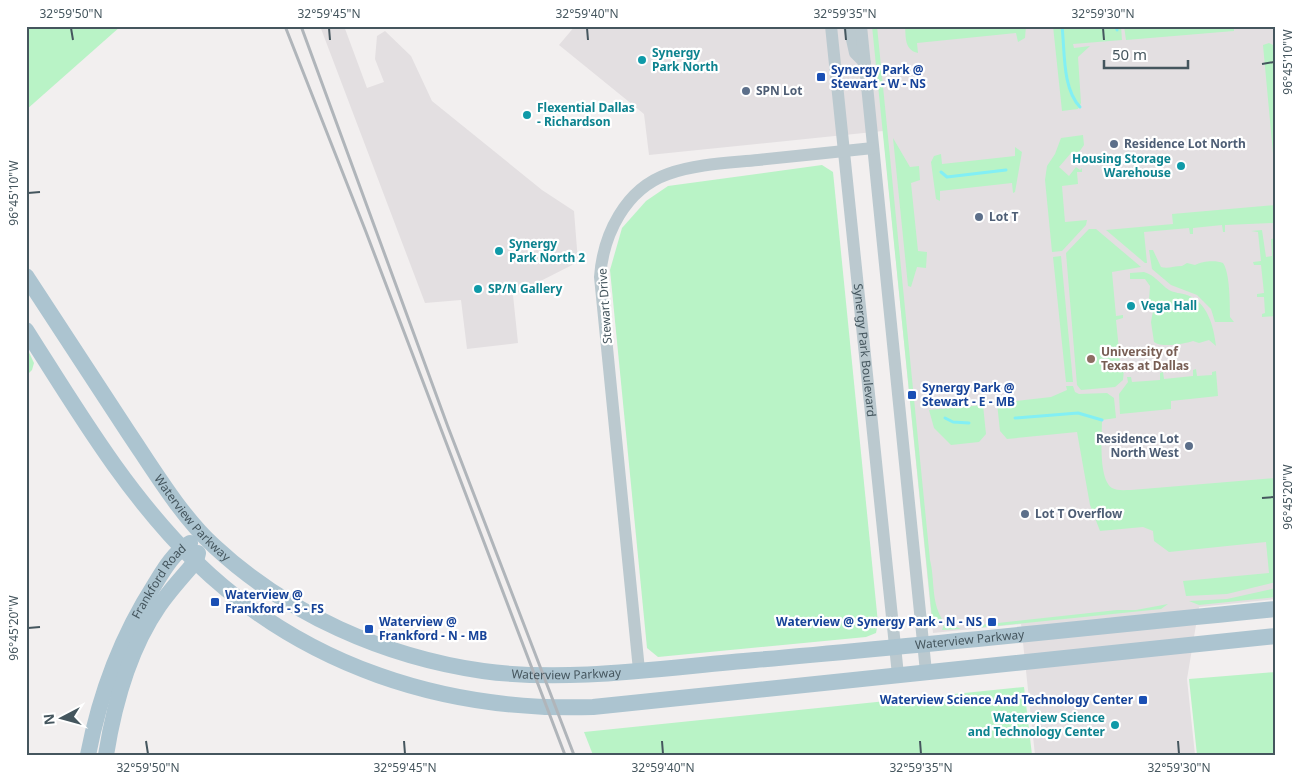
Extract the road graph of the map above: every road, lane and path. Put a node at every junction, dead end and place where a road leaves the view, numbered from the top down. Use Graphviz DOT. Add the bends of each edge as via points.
graph roads {
  1 [pos="831,26"];
  2 [pos="848,26"];
  3 [pos="861,26"];
  4 [pos="865,64"];
  5 [pos="873,148"];
  6 [pos="843,151"];
  7 [pos="26,276"];
  8 [pos="26,330"];
  9 [pos="203,536"];
  10 [pos="182,547"];
  11 [pos="196,561"];
  12 [pos="1276,609"];
  13 [pos="1030,634"];
  14 [pos="1276,636"];
  15 [pos="364,639"];
  16 [pos="923,645"];
  17 [pos="895,648"];
  18 [pos="1033,661"];
  19 [pos="354,665"];
  20 [pos="640,670"];
  21 [pos="926,672"];
  22 [pos="898,675"];
  23 [pos="88,755"];
  24 [pos="106,755"];
  1 -- 6 [label="street, Synergy Park Boulevard"];
  2 -- 4 [label="street" via="855,53"];
  3 -- 4 [label="street"];
  4 -- 5 [label="street"];
  5 -- 6 [label="street, Stewart Drive"];
  5 -- 16 [label="street"];
  6 -- 17 [label="street, Synergy Park Boulevard"];
  6 -- 20 [label="street, Stewart Drive" via="714,165 666,174 643,188 615,220 609,235 600,277"];
  7 -- 9 [label="main road, Waterview Parkway" via="140,451"];
  8 -- 10 [label="main road, Waterview Parkway" via="114,463"];
  9 -- 10 [label="main road, Frankford Road"];
  9 -- 11 [label="main road, Frankford Road"];
  9 -- 15 [label="main road, Waterview Parkway" via="256,581"];
  10 -- 11 [label="main road, Waterview Parkway"];
  10 -- 23 [label="main road, Frankford Road" via="145,600 118,650"];
  11 -- 19 [label="main road, Waterview Parkway" via="284,631 316,650"];
  11 -- 24 [label="main road, Frankford Road" via="158,608 138,644 118,703"];
  12 -- 13 [label="main road, Waterview Parkway"];
  13 -- 16 [label="main road, Waterview Parkway"];
  13 -- 18 [label="main road"];
  14 -- 18 [label="main road, Waterview Parkway"];
  15 -- 19 [label="main road"];
  15 -- 20 [label="main road, Waterview Parkway" via="444,663 507,674"];
  16 -- 17 [label="main road, Waterview Parkway"];
  16 -- 21 [label="street"];
  17 -- 20 [label="main road, Waterview Parkway"];
  17 -- 22 [label="street, Synergy Park Boulevard"];
  18 -- 21 [label="main road, Waterview Parkway"];
  19 -- 22 [label="main road, Waterview Parkway" via="449,696 556,708 615,705"];
  21 -- 22 [label="main road, Waterview Parkway"];
}
